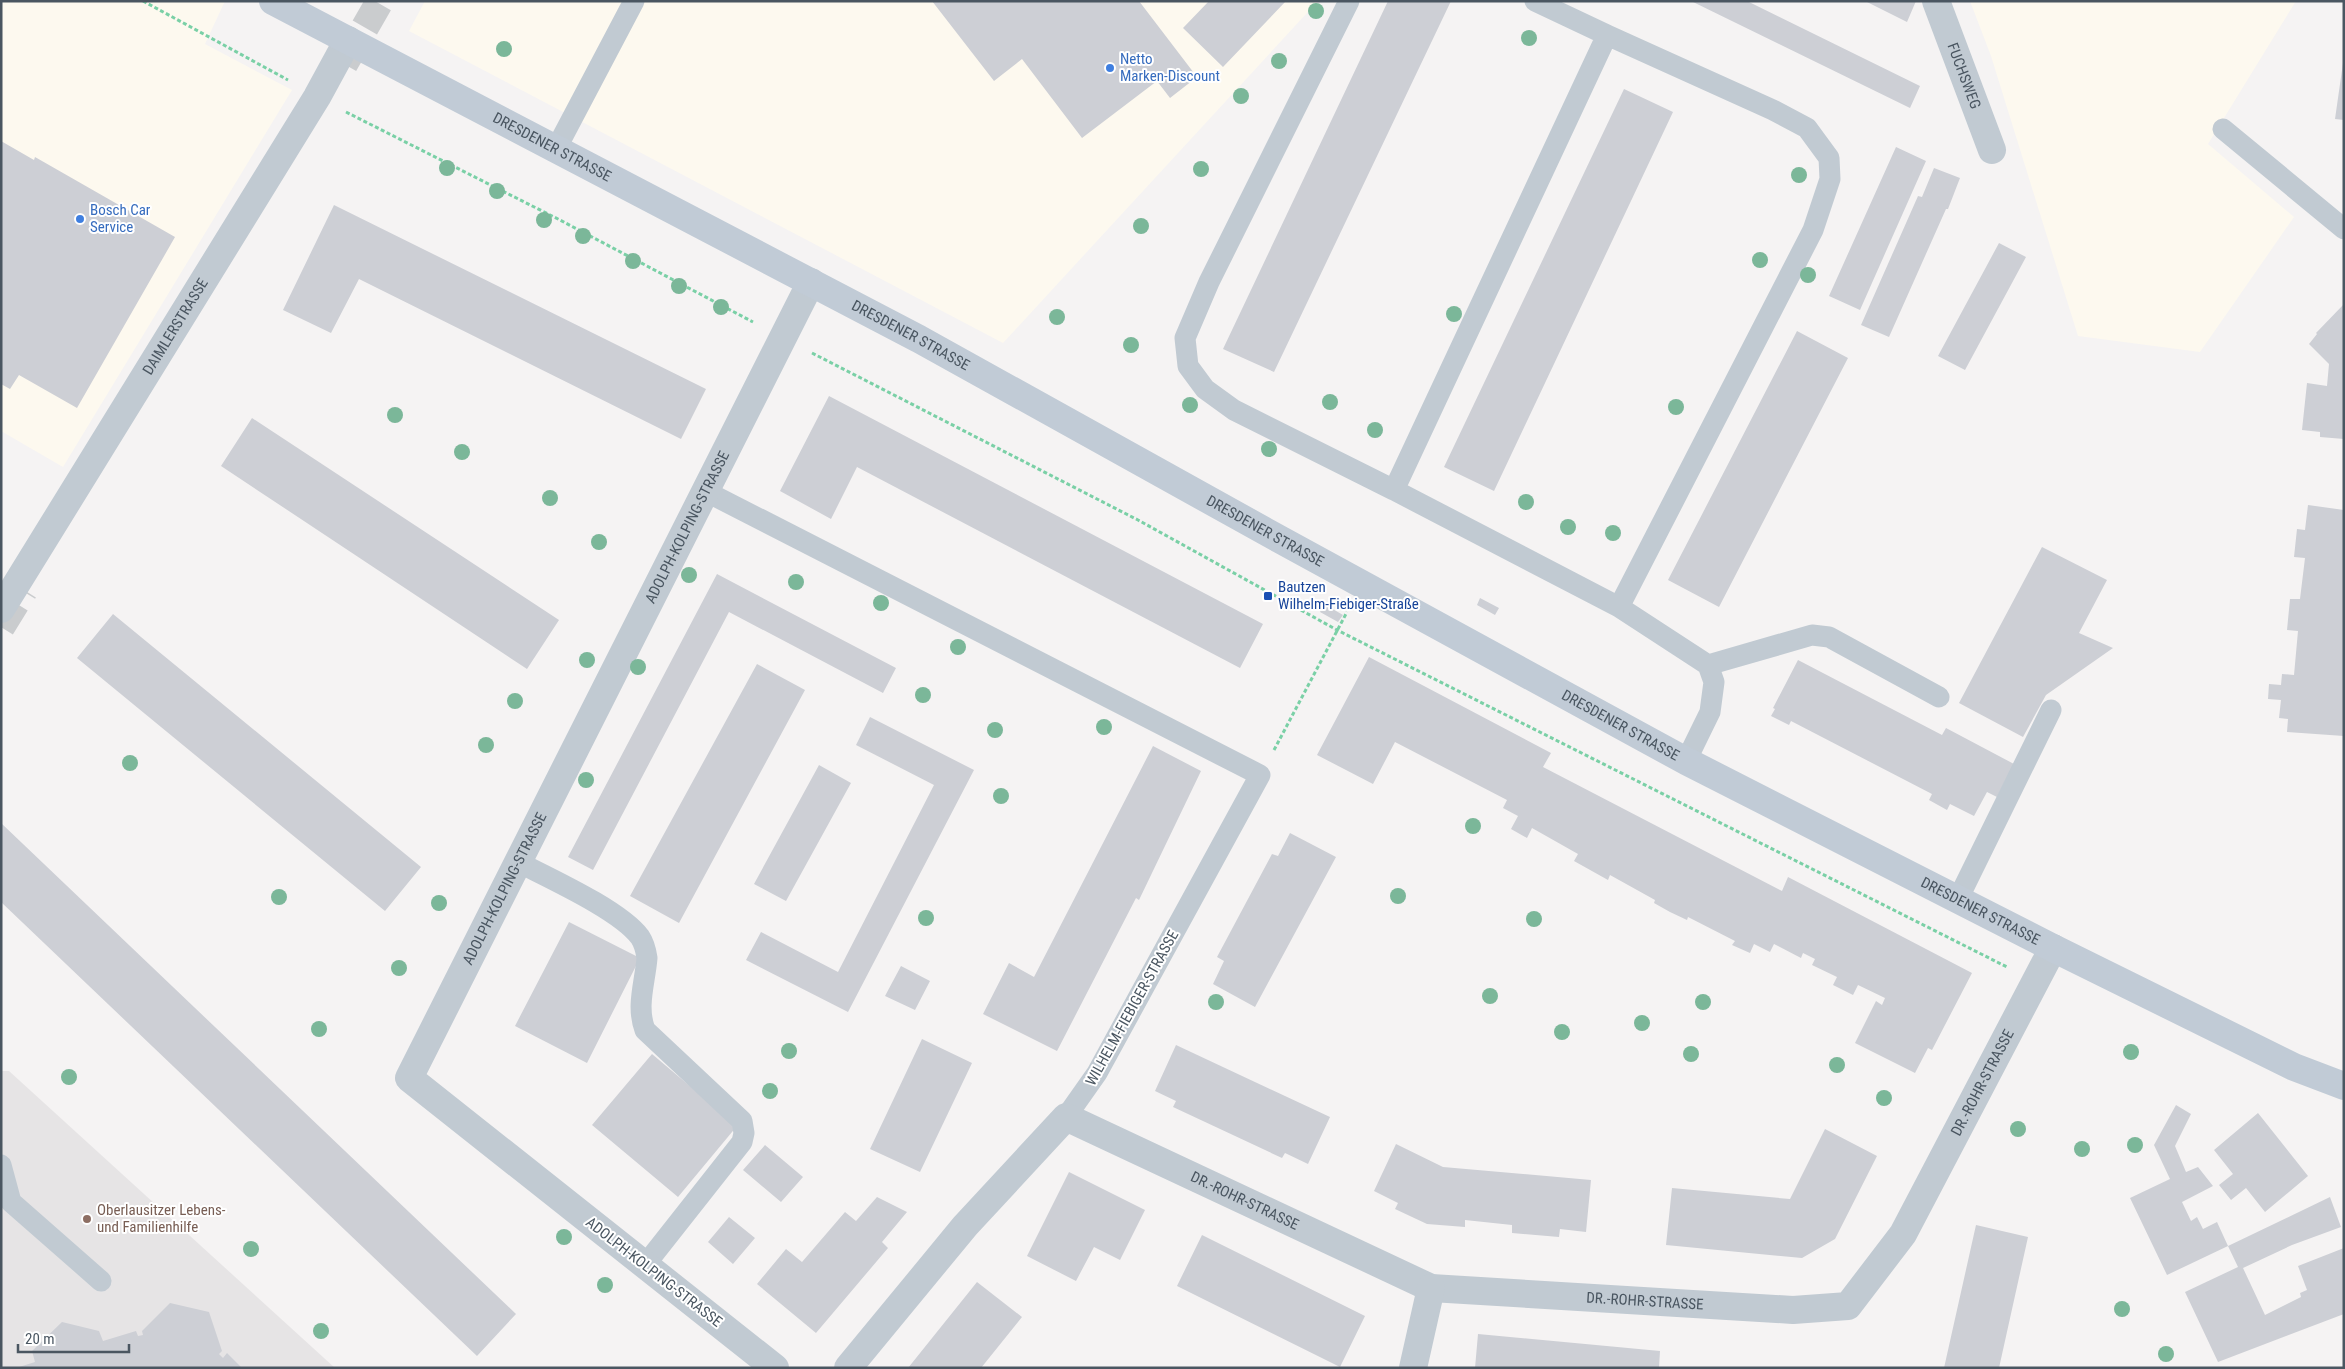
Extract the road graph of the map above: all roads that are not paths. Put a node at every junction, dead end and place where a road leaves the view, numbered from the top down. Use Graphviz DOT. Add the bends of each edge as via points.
graph roads {
  1 [pos="273,1"];
  2 [pos="634,1"];
  3 [pos="1349,1"];
  4 [pos="1534,1"];
  5 [pos="1936,1"];
  6 [pos="1607,35"];
  7 [pos="348,40"];
  8 [pos="2223,129"];
  9 [pos="556,149"];
  10 [pos="1992,150"];
  11 [pos="2344,229"];
  12 [pos="811,282"];
  13 [pos="1394,490"];
  14 [pos="705,492"];
  15 [pos="1619,607"];
  16 [pos="1,609"];
  17 [pos="1708,665"];
  18 [pos="1939,697"];
  19 [pos="2052,710"];
  20 [pos="1686,761"];
  21 [pos="518,862"];
  22 [pos="1958,899"];
  23 [pos="2053,948"];
  24 [pos="2344,1086"];
  25 [pos="1066,1117"];
  26 [pos="1,1164"];
  27 [pos="645,1265"];
  28 [pos="101,1281"];
  29 [pos="1431,1288"];
  30 [pos="775,1368"];
  31 [pos="848,1368"];
  32 [pos="1413,1368"];
  1 -- 7 [label="main road, DRESDENER STRASSE"];
  2 -- 9 [label="lane"];
  3 -- 13 [label="lane" via="1185,338 1188,366 1205,389 1234,410"];
  4 -- 6 [label="lane"];
  5 -- 10 [label="street, FUCHSWEG"];
  6 -- 13 [label="lane"];
  6 -- 15 [label="lane" via="1807,128 1830,158 1830,178 1813,230"];
  7 -- 9 [label="main road, DRESDENER STRASSE"];
  7 -- 16 [label="street, DAIMLERSTRASSE" via="317,97"];
  8 -- 11 [label="lane"];
  9 -- 12 [label="main road, DRESDENER STRASSE"];
  12 -- 14 [label="street, ADOLPH-KOLPING-STRASSE"];
  12 -- 20 [label="main road, DRESDENER STRASSE"];
  13 -- 15 [label="lane"];
  14 -- 21 [label="street, ADOLPH-KOLPING-STRASSE"];
  14 -- 25 [label="lane, WILHELM-FIEBIGER-STRASSE" via="1260,775 1098,1073"];
  15 -- 17 [label="lane"];
  17 -- 18 [label="lane" via="1812,635 1829,637"];
  17 -- 20 [label="lane" via="1714,682 1710,712"];
  19 -- 22 [label="lane"];
  20 -- 22 [label="main road, DRESDENER STRASSE"];
  21 -- 27 [label="street, ADOLPH-KOLPING-STRASSE" via="409,1078"];
  21 -- 27 [label="lane" via="608,911 639,936 647,958 640,1007 645,1030 742,1121 742,1142"];
  22 -- 23 [label="main road, DRESDENER STRASSE"];
  23 -- 24 [label="main road, DRESDENER STRASSE" via="2294,1067"];
  23 -- 29 [label="street, DR.-ROHR-STRASSE" via="1903,1234 1848,1306 1793,1310"];
  25 -- 29 [label="street, DR.-ROHR-STRASSE"];
  25 -- 31 [label="street, WILHELM-FIEBIGER-STRASSE" via="965,1226"];
  26 -- 28 [label="lane" via="11,1202"];
  27 -- 30 [label="street, ADOLPH-KOLPING-STRASSE"];
  29 -- 32 [label="street"];
}
